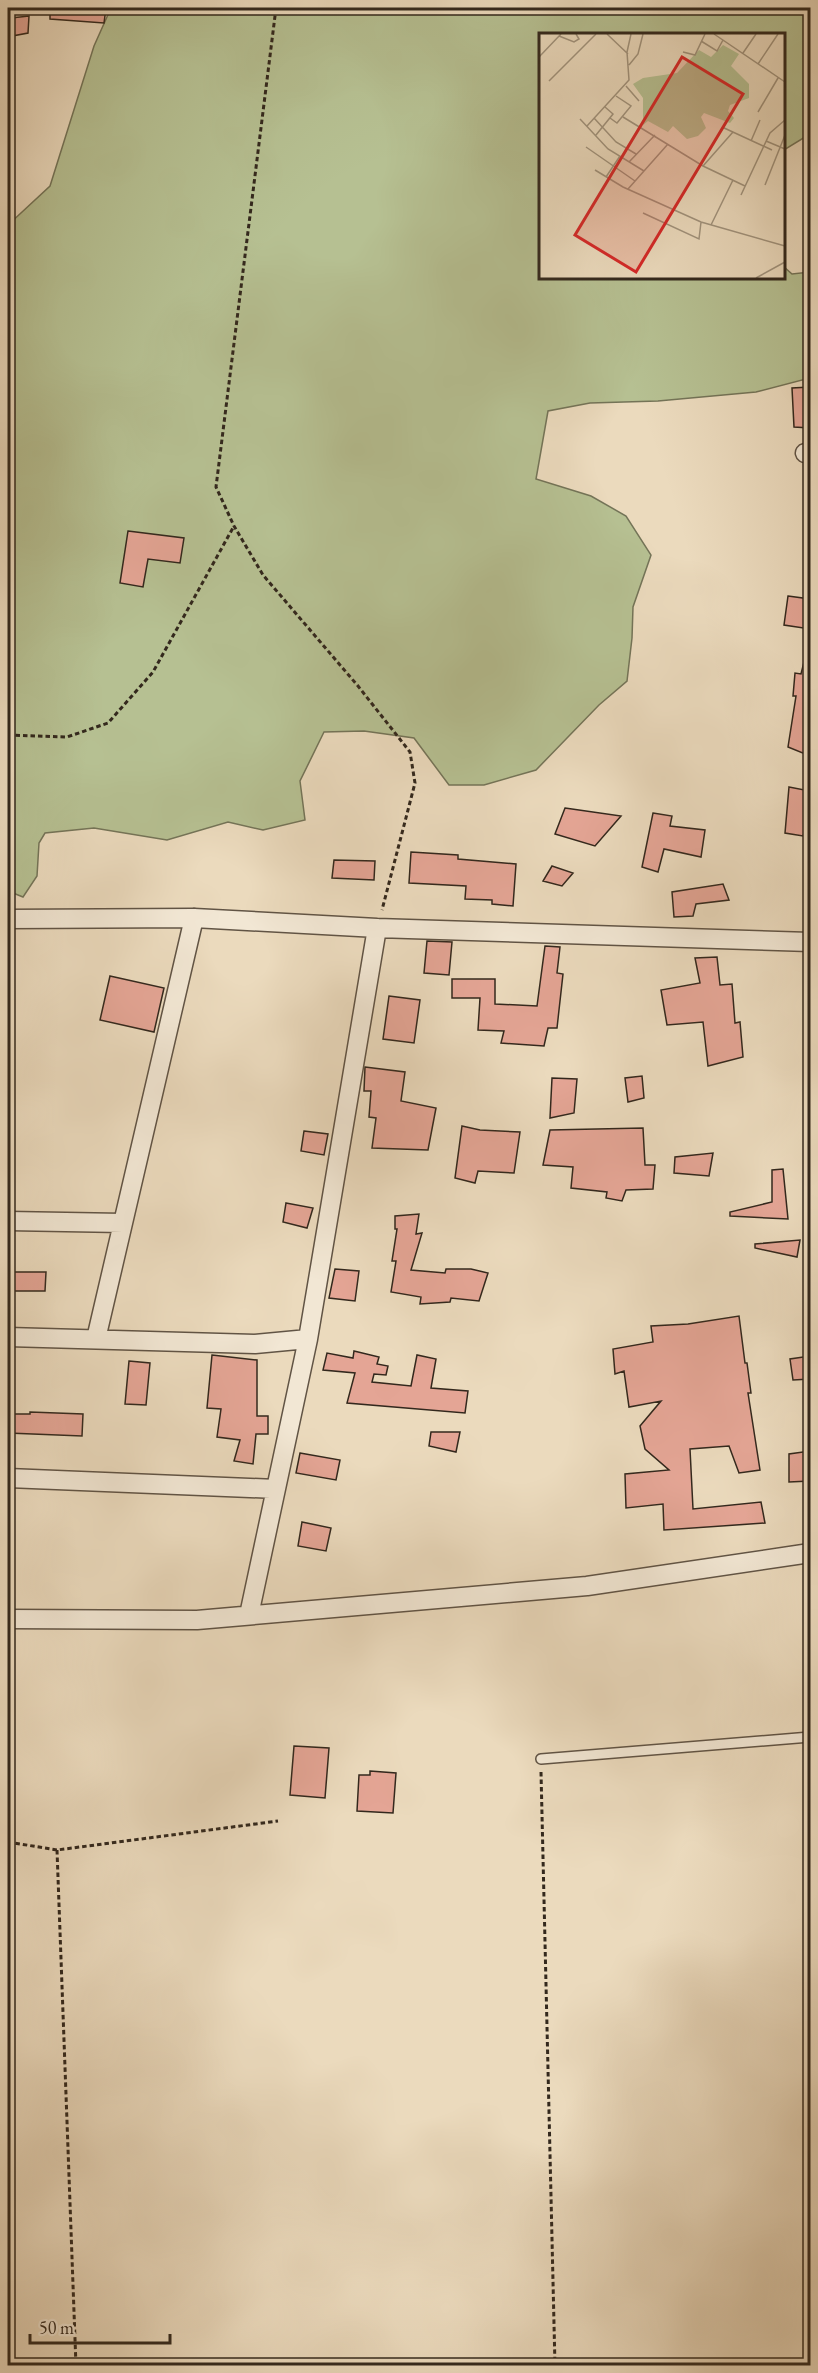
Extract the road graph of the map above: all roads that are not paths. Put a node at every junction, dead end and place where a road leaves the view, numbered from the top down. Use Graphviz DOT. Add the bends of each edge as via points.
graph roads {
  1 [pos="194,918"];
  2 [pos="8,919"];
  3 [pos="377,928"];
  4 [pos="810,942"];
  5 [pos="8,1221"];
  6 [pos="123,1223"];
  7 [pos="8,1337"];
  8 [pos="96,1339"];
  9 [pos="308,1340"];
  10 [pos="8,1478"];
  11 [pos="276,1489"];
  12 [pos="810,1553"];
  13 [pos="249,1616"];
  14 [pos="8,1619"];
  15 [pos="810,1737"];
  16 [pos="541,1759"];
  1 -- 2 [label="street"];
  1 -- 3 [label="street"];
  1 -- 6 [label="street"];
  3 -- 4 [label="street"];
  3 -- 9 [label="street"];
  5 -- 6 [label="street"];
  6 -- 8 [label="street"];
  7 -- 8 [label="street"];
  8 -- 9 [label="street" via="255,1344"];
  9 -- 11 [label="street"];
  10 -- 11 [label="street"];
  11 -- 13 [label="street"];
  12 -- 13 [label="street" via="587,1586"];
  13 -- 14 [label="street" via="197,1620"];
  15 -- 16 [label="lane"];
}
